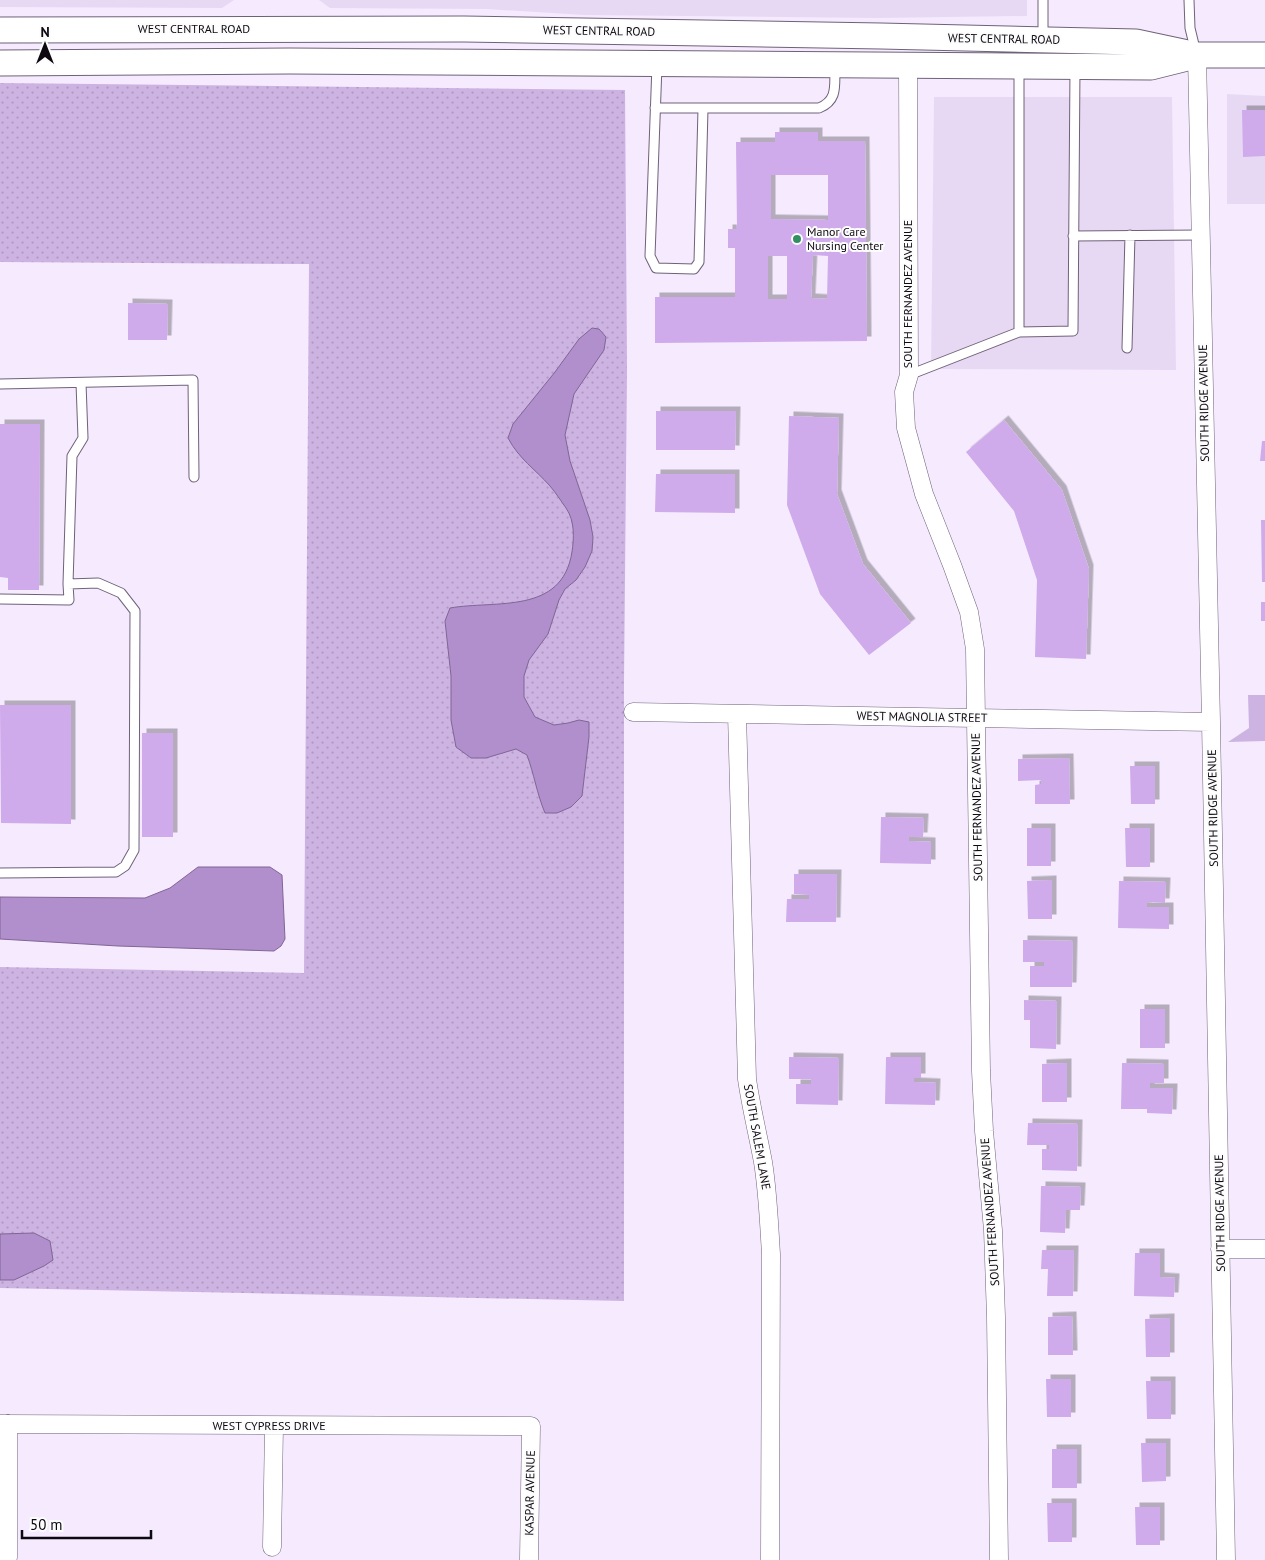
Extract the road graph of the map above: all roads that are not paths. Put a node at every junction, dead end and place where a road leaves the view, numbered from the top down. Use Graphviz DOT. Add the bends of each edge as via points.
graph roads {
  1 [pos="1043,0"];
  2 [pos="1189,0"];
  3 [pos="0,30"];
  4 [pos="1043,40"];
  5 [pos="907,51"];
  6 [pos="1197,55"];
  7 [pos="1265,55"];
  8 [pos="0,63"];
  9 [pos="657,64"];
  10 [pos="835,65"];
  11 [pos="1019,66"];
  12 [pos="1075,67"];
  13 [pos="655,108"];
  14 [pos="703,109"];
  15 [pos="1201,235"];
  16 [pos="1073,236"];
  17 [pos="1130,236"];
  18 [pos="1019,332"];
  19 [pos="1127,348"];
  20 [pos="909,375"];
  21 [pos="81,383"];
  22 [pos="0,384"];
  23 [pos="194,477"];
  24 [pos="68,584"];
  25 [pos="0,599"];
  26 [pos="633,712"];
  27 [pos="737,714"];
  28 [pos="976,718"];
  29 [pos="1211,722"];
  30 [pos="0,873"];
  31 [pos="1220,1249"];
  32 [pos="1265,1249"];
  33 [pos="4,1424"];
  34 [pos="274,1426"];
  35 [pos="531,1426"];
  36 [pos="272,1547"];
  37 [pos="8,1557"];
  38 [pos="529,1560"];
  39 [pos="770,1560"];
  40 [pos="999,1560"];
  41 [pos="1226,1560"];
  1 -- 4 [label="lane"];
  2 -- 6 [label="lane" via="1190,28"];
  3 -- 5 [label="main road, WEST CENTRAL ROAD" via="464,29"];
  4 -- 5 [label="main road, WEST CENTRAL ROAD"];
  4 -- 6 [label="main road, WEST CENTRAL ROAD" via="1136,42"];
  5 -- 10 [label="main road, WEST CENTRAL ROAD"];
  5 -- 11 [label="main road, WEST CENTRAL ROAD"];
  5 -- 20 [label="street, SOUTH FERNANDEZ AVENUE"];
  6 -- 7 [label="main road, WEST CENTRAL ROAD"];
  6 -- 12 [label="main road, WEST CENTRAL ROAD" via="1152,67"];
  6 -- 15 [label="street, SOUTH RIDGE AVENUE"];
  8 -- 9 [label="main road, WEST CENTRAL ROAD"];
  9 -- 10 [label="main road, WEST CENTRAL ROAD"];
  9 -- 13 [label="lane"];
  10 -- 14 [label="lane" via="834,96 828,105 819,108"];
  11 -- 12 [label="main road, WEST CENTRAL ROAD"];
  11 -- 18 [label="lane"];
  12 -- 16 [label="lane"];
  13 -- 14 [label="lane"];
  13 -- 14 [label="lane" via="650,256 656,268 694,269 699,262"];
  15 -- 17 [label="lane"];
  15 -- 29 [label="street, SOUTH RIDGE AVENUE"];
  16 -- 17 [label="lane"];
  16 -- 18 [label="lane" via="1073,331"];
  17 -- 19 [label="lane"];
  18 -- 20 [label="lane"];
  20 -- 28 [label="street, SOUTH FERNANDEZ AVENUE" via="904,392 906,428 924,494 969,612 975,649"];
  21 -- 22 [label="lane"];
  21 -- 23 [label="lane" via="193,380"];
  21 -- 24 [label="lane" via="83,438 72,456"];
  24 -- 25 [label="lane" via="69,600"];
  24 -- 30 [label="lane" via="98,583 122,593 135,611 134,850 125,866 116,872"];
  26 -- 27 [label="street, WEST MAGNOLIA STREET"];
  27 -- 28 [label="street, WEST MAGNOLIA STREET"];
  27 -- 39 [label="street, SOUTH SALEM LANE" via="747,1079 763,1163 771,1254"];
  28 -- 29 [label="street, WEST MAGNOLIA STREET"];
  28 -- 40 [label="street, SOUTH FERNANDEZ AVENUE" via="981,1071 993,1230"];
  29 -- 31 [label="street, SOUTH RIDGE AVENUE"];
  31 -- 32 [label="street"];
  31 -- 41 [label="street, SOUTH RIDGE AVENUE"];
  33 -- 34 [label="street, WEST CYPRESS DRIVE"];
  33 -- 37 [label="street, WEST CYPRESS DRIVE"];
  34 -- 35 [label="street, WEST CYPRESS DRIVE"];
  34 -- 36 [label="street"];
  35 -- 38 [label="street, KASPAR AVENUE"];
}
